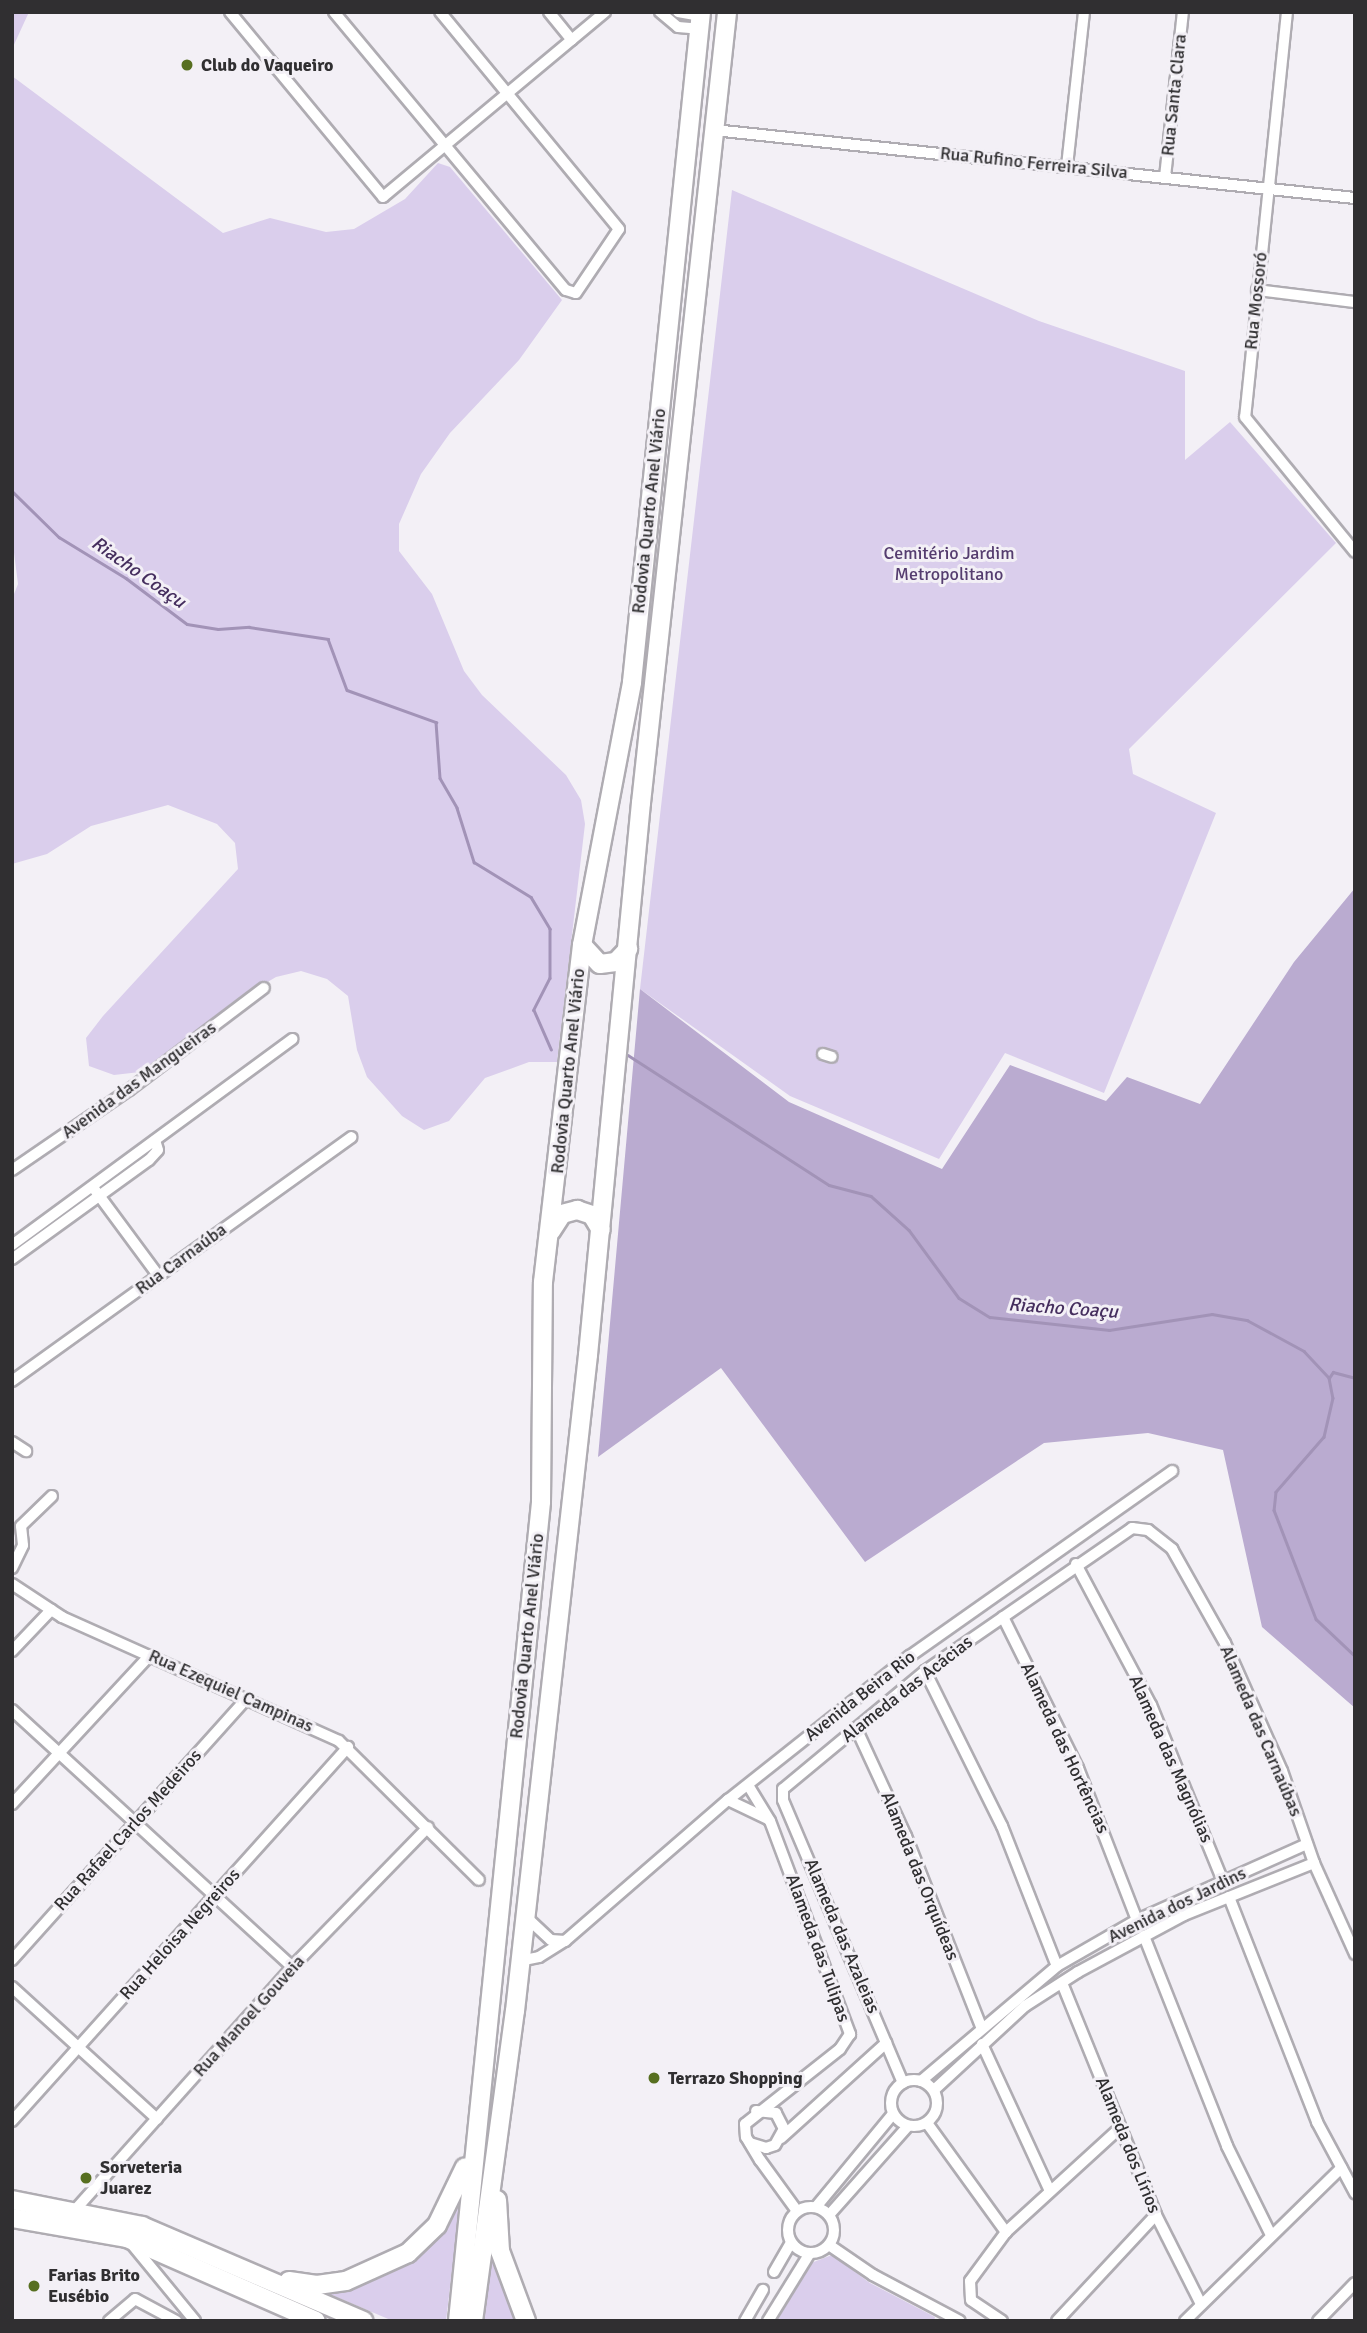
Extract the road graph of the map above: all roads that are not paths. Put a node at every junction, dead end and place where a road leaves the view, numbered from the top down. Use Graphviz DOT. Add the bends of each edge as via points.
graph roads {
  1 [pos="230,12"];
  2 [pos="334,12"];
  3 [pos="440,12"];
  4 [pos="549,12"];
  5 [pos="605,12"];
  6 [pos="660,12"];
  7 [pos="678,12"];
  8 [pos="1084,12"];
  9 [pos="1183,12"];
  10 [pos="1287,12"];
  11 [pos="726,15"];
  12 [pos="700,19"];
  13 [pos="572,40"];
  14 [pos="508,95"];
  15 [pos="714,130"];
  16 [pos="444,145"];
  17 [pos="1067,166"];
  18 [pos="1165,177"];
  19 [pos="1266,190"];
  20 [pos="1355,198"];
  21 [pos="1257,290"];
  22 [pos="1355,302"];
  23 [pos="1355,552"];
  24 [pos="582,945"];
  25 [pos="628,949"];
  26 [pos="264,989"];
  27 [pos="292,1039"];
  28 [pos="351,1137"];
  29 [pos="12,1170"];
  30 [pos="96,1190"];
  31 [pos="601,1230"];
  32 [pos="551,1231"];
  33 [pos="12,1245"];
  34 [pos="12,1259"];
  35 [pos="158,1275"];
  36 [pos="12,1381"];
  37 [pos="12,1441"];
  38 [pos="26,1451"];
  39 [pos="1172,1471"];
  40 [pos="52,1496"];
  41 [pos="1140,1528"];
  42 [pos="1076,1564"];
  43 [pos="12,1568"];
  44 [pos="12,1584"];
  45 [pos="51,1610"];
  46 [pos="1003,1617"];
  47 [pos="12,1651"];
  48 [pos="150,1655"];
  49 [pos="925,1671"];
  50 [pos="549,1692"];
  51 [pos="520,1693"];
  52 [pos="245,1700"];
  53 [pos="12,1710"];
  54 [pos="856,1728"];
  55 [pos="348,1747"];
  56 [pos="59,1753"];
  57 [pos="748,1784"];
  58 [pos="783,1789"];
  59 [pos="729,1800"];
  60 [pos="12,1804"];
  61 [pos="770,1821"];
  62 [pos="135,1822"];
  63 [pos="428,1827"];
  64 [pos="1307,1844"];
  65 [pos="1314,1863"];
  66 [pos="479,1880"];
  67 [pos="1223,1881"];
  68 [pos="214,1896"];
  69 [pos="1229,1897"];
  70 [pos="1178,1902"];
  71 [pos="523,1914"];
  72 [pos="1184,1915"];
  73 [pos="1137,1920"];
  74 [pos="1144,1936"];
  75 [pos="565,1941"];
  76 [pos="1095,1944"];
  77 [pos="1355,1954"];
  78 [pos="1103,1957"];
  79 [pos="12,1960"];
  80 [pos="519,1961"];
  81 [pos="1057,1966"];
  82 [pos="292,1967"];
  83 [pos="1062,1983"];
  84 [pos="12,1987"];
  85 [pos="1018,1996"];
  86 [pos="1026,2006"];
  87 [pos="981,2026"];
  88 [pos="886,2043"];
  89 [pos="982,2044"];
  90 [pos="77,2048"];
  91 [pos="921,2081"];
  92 [pos="903,2083"];
  93 [pos="785,2090"];
  94 [pos="934,2090"];
  95 [pos="503,2092"];
  96 [pos="756,2111"];
  97 [pos="776,2113"];
  98 [pos="893,2113"];
  99 [pos="157,2119"];
  100 [pos="12,2121"];
  101 [pos="927,2123"];
  102 [pos="908,2126"];
  103 [pos="1120,2128"];
  104 [pos="475,2134"];
  105 [pos="781,2138"];
  106 [pos="750,2143"];
  107 [pos="871,2143"];
  108 [pos="769,2147"];
  109 [pos="884,2154"];
  110 [pos="852,2165"];
  111 [pos="1341,2168"];
  112 [pos="770,2173"];
  113 [pos="865,2176"];
  114 [pos="1049,2189"];
  115 [pos="1355,2193"];
  116 [pos="12,2200"];
  117 [pos="816,2207"];
  118 [pos="75,2210"];
  119 [pos="797,2211"];
  120 [pos="1156,2215"];
  121 [pos="829,2216"];
  122 [pos="12,2218"];
  123 [pos="1006,2232"];
  124 [pos="1270,2233"];
  125 [pos="127,2238"];
  126 [pos="791,2243"];
  127 [pos="829,2245"];
  128 [pos="810,2253"];
  129 [pos="251,2271"];
  130 [pos="774,2272"];
  131 [pos="1355,2283"];
  132 [pos="243,2287"];
  133 [pos="763,2290"];
  134 [pos="1201,2304"];
  135 [pos="110,2321"];
  136 [pos="176,2321"];
  137 [pos="195,2321"];
  138 [pos="298,2321"];
  139 [pos="316,2321"];
  140 [pos="364,2321"];
  141 [pos="458,2321"];
  142 [pos="473,2321"];
  143 [pos="526,2321"];
  144 [pos="745,2321"];
  145 [pos="768,2321"];
  146 [pos="960,2321"];
  147 [pos="1002,2321"];
  148 [pos="1057,2321"];
  149 [pos="1185,2321"];
  150 [pos="1318,2321"];
  1 -- 16 [label="street" via="383,197"];
  2 -- 16 [label="street"];
  3 -- 14 [label="street"];
  4 -- 13 [label="street"];
  5 -- 13 [label="street"];
  6 -- 12 [label="street" via="678,27"];
  7 -- 12 [label="street"];
  8 -- 17 [label="street"];
  9 -- 18 [label="street, Rua Santa Clara"];
  10 -- 19 [label="street, Rua Mossoró"];
  11 -- 12 [label="highway"];
  11 -- 15 [label="highway, Rodovia Quarto Anel Viário"];
  12 -- 24 [label="highway, Rodovia Quarto Anel Viário" via="632,682"];
  13 -- 14 [label="street"];
  14 -- 16 [label="street"];
  14 -- 16 [label="street" via="619,229 576,293 566,290"];
  15 -- 17 [label="street, Rua Rufino Ferreira Silva"];
  15 -- 25 [label="highway, Rodovia Quarto Anel Viário"];
  17 -- 18 [label="street, Rua Rufino Ferreira Silva"];
  18 -- 19 [label="street, Rua Rufino Ferreira Silva"];
  19 -- 20 [label="street, Rua Rufino Ferreira Silva"];
  19 -- 21 [label="street, Rua Mossoró"];
  21 -- 22 [label="street"];
  21 -- 23 [label="street, Rua Mossoró" via="1246,420"];
  24 -- 25 [label="highway" via="600,964 616,962"];
  24 -- 32 [label="highway, Rodovia Quarto Anel Viário"];
  25 -- 31 [label="highway, Rodovia Quarto Anel Viário"];
  26 -- 29 [label="street, Avenida das Mangueiras"];
  27 -- 30 [label="street" via="155,1140 156,1153"];
  28 -- 35 [label="street, Rua Carnaúba"];
  30 -- 33 [label="street"];
  30 -- 34 [label="street"];
  30 -- 35 [label="street"];
  31 -- 32 [label="highway" via="592,1215 577,1210 562,1214"];
  31 -- 50 [label="highway, Rodovia Quarto Anel Viário"];
  32 -- 51 [label="highway, Rodovia Quarto Anel Viário" via="543,1282 541,1502"];
  35 -- 36 [label="street, Rua Carnaúba"];
  37 -- 38 [label="street"];
  39 -- 57 [label="street, Avenida Beira Rio" via="910,1656"];
  40 -- 43 [label="street" via="21,1526 23,1545"];
  41 -- 42 [label="street, Alameda das Acácias" via="1123,1531"];
  41 -- 64 [label="street, Alameda das Carnaúbas" via="1158,1535 1172,1549 1225,1643 1282,1771"];
  42 -- 46 [label="street, Alameda das Acácias"];
  42 -- 67 [label="street, Alameda das Magnólias" via="1151,1705"];
  44 -- 45 [label="street, Rua Ezequiel Campinas"];
  45 -- 47 [label="street"];
  45 -- 48 [label="street, Rua Ezequiel Campinas"];
  46 -- 49 [label="street, Alameda das Acácias"];
  46 -- 73 [label="street, Alameda das Hortências" via="1078,1768"];
  48 -- 52 [label="street, Rua Ezequiel Campinas"];
  48 -- 56 [label="street"];
  49 -- 54 [label="street, Alameda das Acácias"];
  49 -- 81 [label="street" via="1002,1826"];
  50 -- 51 [label="highway"];
  50 -- 71 [label="highway, Rodovia Quarto Anel Viário"];
  51 -- 104 [label="highway, Rodovia Quarto Anel Viário"];
  52 -- 55 [label="street, Rua Ezequiel Campinas"];
  52 -- 62 [label="street, Rua Rafael Carlos Medeiros"];
  53 -- 56 [label="street"];
  54 -- 58 [label="street, Alameda das Acácias"];
  54 -- 87 [label="street, Alameda das Orquídeas" via="906,1836"];
  55 -- 63 [label="street, Rua Ezequiel Campinas"];
  55 -- 68 [label="street, Rua Heloisa Negreiros"];
  56 -- 60 [label="street"];
  56 -- 62 [label="street"];
  57 -- 59 [label="street, Avenida Beira Rio"];
  57 -- 61 [label="street, Alameda das Tulipas"];
  58 -- 88 [label="street, Alameda das Azaleias" via="783,1800"];
  59 -- 61 [label="street"];
  59 -- 75 [label="street, Avenida Beira Rio"];
  61 -- 93 [label="street, Alameda das Tulipas" via="849,2034 840,2049"];
  62 -- 68 [label="street"];
  62 -- 79 [label="street, Rua Rafael Carlos Medeiros"];
  63 -- 66 [label="street, Rua Ezequiel Campinas"];
  63 -- 82 [label="street, Rua Manoel Gouveia"];
  64 -- 65 [label="street, Alameda das Carnaúbas"];
  64 -- 67 [label="street, Avenida dos Jardins"];
  65 -- 69 [label="street, Avenida dos Jardins"];
  65 -- 77 [label="street, Alameda das Carnaúbas"];
  67 -- 70 [label="street, Avenida dos Jardins"];
  68 -- 82 [label="street"];
  68 -- 90 [label="street, Rua Heloisa Negreiros"];
  69 -- 72 [label="street, Avenida dos Jardins"];
  69 -- 111 [label="street" via="1317,2122"];
  70 -- 72 [label="street"];
  70 -- 73 [label="street, Avenida dos Jardins"];
  71 -- 75 [label="street" via="551,1940"];
  71 -- 80 [label="highway, Rodovia Quarto Anel Viário"];
  72 -- 74 [label="street, Avenida dos Jardins"];
  73 -- 76 [label="street, Avenida dos Jardins"];
  74 -- 78 [label="street, Avenida dos Jardins"];
  74 -- 124 [label="street" via="1227,2146"];
  75 -- 80 [label="street, Avenida Beira Rio" via="539,1957"];
  76 -- 78 [label="street"];
  76 -- 81 [label="street, Avenida dos Jardins"];
  78 -- 83 [label="street, Avenida dos Jardins"];
  80 -- 95 [label="highway, Rodovia Quarto Anel Viário"];
  81 -- 85 [label="street, Avenida dos Jardins"];
  82 -- 99 [label="street, Rua Manoel Gouveia"];
  83 -- 86 [label="street, Avenida dos Jardins"];
  83 -- 103 [label="street, Alameda dos Lírios"];
  84 -- 90 [label="street"];
  85 -- 86 [label="street"];
  85 -- 87 [label="street, Avenida dos Jardins"];
  86 -- 89 [label="street, Avenida dos Jardins"];
  87 -- 91 [label="street, Avenida dos Jardins"];
  88 -- 92 [label="street, Alameda das Azaleias"];
  88 -- 105 [label="street"];
  89 -- 94 [label="street, Avenida dos Jardins"];
  89 -- 114 [label="street"];
  90 -- 99 [label="street"];
  90 -- 100 [label="street, Rua Heloisa Negreiros"];
  91 -- 92 [label="street"];
  91 -- 94 [label="street"];
  92 -- 98 [label="street" via="893,2093"];
  93 -- 96 [label="street, Alameda das Tulipas"];
  93 -- 97 [label="street"];
  94 -- 101 [label="street" via="937,2112"];
  95 -- 142 [label="highway"];
  95 -- 143 [label="highway" via="496,2217 500,2251"];
  96 -- 97 [label="street"];
  96 -- 106 [label="street" via="745,2124"];
  97 -- 105 [label="street" via="784,2129"];
  98 -- 102 [label="street"];
  98 -- 107 [label="street"];
  99 -- 118 [label="street, Rua Manoel Gouveia"];
  101 -- 102 [label="street"];
  101 -- 123 [label="street"];
  102 -- 109 [label="street"];
  103 -- 114 [label="street"];
  103 -- 120 [label="street, Alameda dos Lírios"];
  104 -- 129 [label="highway" via="444,2214 425,2239 392,2264 333,2284 301,2284"];
  104 -- 141 [label="highway, Rodovia Quarto Anel Viário"];
  105 -- 108 [label="street"];
  106 -- 108 [label="street"];
  106 -- 112 [label="street"];
  107 -- 109 [label="street"];
  107 -- 110 [label="street"];
  108 -- 112 [label="street"];
  109 -- 113 [label="street"];
  110 -- 113 [label="street"];
  110 -- 117 [label="street"];
  111 -- 115 [label="street"];
  111 -- 124 [label="street"];
  112 -- 119 [label="street"];
  113 -- 121 [label="street"];
  114 -- 123 [label="street"];
  116 -- 118 [label="highway"];
  117 -- 119 [label="street"];
  117 -- 121 [label="street"];
  118 -- 129 [label="highway" via="142,2226"];
  119 -- 126 [label="street" via="789,2222"];
  120 -- 134 [label="street, Alameda dos Lírios"];
  120 -- 148 [label="street"];
  121 -- 127 [label="street" via="834,2227"];
  122 -- 125 [label="highway"];
  123 -- 147 [label="street" via="967,2291 971,2300"];
  124 -- 134 [label="street"];
  125 -- 132 [label="highway"];
  125 -- 137 [label="street"];
  126 -- 128 [label="street"];
  126 -- 130 [label="street"];
  127 -- 128 [label="street"];
  127 -- 146 [label="street" via="873,2275"];
  128 -- 145 [label="street"];
  129 -- 140 [label="highway"];
  131 -- 150 [label="street"];
  132 -- 138 [label="highway"];
  132 -- 139 [label="highway"];
  133 -- 144 [label="street"];
  134 -- 149 [label="street"];
  135 -- 136 [label="street" via="135,2299"];
}
